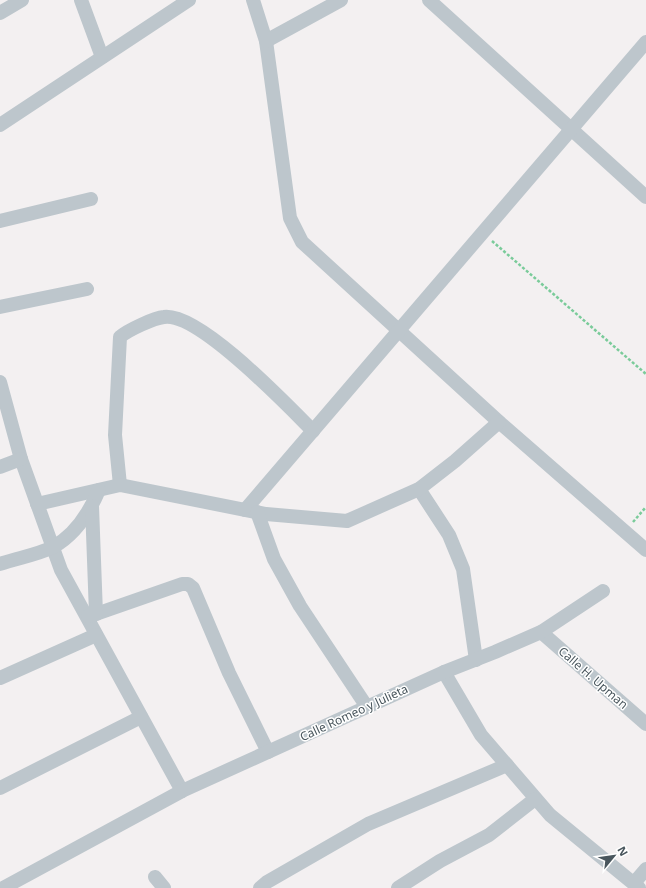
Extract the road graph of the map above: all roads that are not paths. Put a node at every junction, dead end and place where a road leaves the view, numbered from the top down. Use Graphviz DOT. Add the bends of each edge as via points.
graph roads {
  1 [pos="22,0"];
  2 [pos="81,0"];
  3 [pos="189,0"];
  4 [pos="253,0"];
  5 [pos="341,0"];
  6 [pos="430,0"];
  7 [pos="0,13"];
  8 [pos="266,42"];
  9 [pos="646,42"];
  10 [pos="102,57"];
  11 [pos="0,125"];
  12 [pos="570,130"];
  13 [pos="646,198"];
  14 [pos="90,199"];
  15 [pos="0,221"];
  16 [pos="87,289"];
  17 [pos="0,307"];
  18 [pos="399,332"];
  19 [pos="0,382"];
  20 [pos="499,422"];
  21 [pos="314,431"];
  22 [pos="21,459"];
  23 [pos="0,467"];
  24 [pos="120,484"];
  25 [pos="419,489"];
  26 [pos="99,490"];
  27 [pos="38,504"];
  28 [pos="92,506"];
  29 [pos="251,511"];
  30 [pos="53,547"];
  31 [pos="646,550"];
  32 [pos="0,564"];
  33 [pos="603,591"];
  34 [pos="91,616"];
  35 [pos="541,632"];
  36 [pos="96,635"];
  37 [pos="476,660"];
  38 [pos="444,672"];
  39 [pos="0,678"];
  40 [pos="367,707"];
  41 [pos="141,717"];
  42 [pos="646,724"];
  43 [pos="268,752"];
  44 [pos="507,765"];
  45 [pos="0,788"];
  46 [pos="182,791"];
  47 [pos="535,799"];
  48 [pos="646,869"];
  49 [pos="155,876"];
  50 [pos="637,886"];
  51 [pos="3,888"];
  52 [pos="164,888"];
  53 [pos="260,888"];
  54 [pos="398,888"];
  1 -- 7 [label="street"];
  2 -- 10 [label="street"];
  3 -- 10 [label="street"];
  4 -- 8 [label="street"];
  5 -- 8 [label="street"];
  6 -- 12 [label="street"];
  8 -- 18 [label="street" via="290,218 302,242"];
  9 -- 12 [label="street"];
  10 -- 11 [label="street"];
  12 -- 13 [label="street"];
  12 -- 18 [label="street"];
  14 -- 15 [label="street"];
  16 -- 17 [label="street"];
  18 -- 20 [label="street"];
  18 -- 21 [label="street"];
  19 -- 22 [label="street"];
  20 -- 25 [label="street"];
  20 -- 31 [label="street"];
  21 -- 24 [label="street" via="236,357 198,328 175,318 165,317 125,332 120,337 115,435"];
  21 -- 29 [label="street"];
  22 -- 23 [label="street"];
  22 -- 27 [label="street"];
  24 -- 26 [label="street"];
  24 -- 29 [label="street"];
  25 -- 29 [label="street" via="347,521"];
  25 -- 37 [label="street" via="449,535 463,569"];
  26 -- 27 [label="street"];
  26 -- 28 [label="street"];
  27 -- 30 [label="street"];
  28 -- 30 [label="street" via="70,534"];
  28 -- 34 [label="street"];
  29 -- 40 [label="street" via="300,606"];
  30 -- 32 [label="street"];
  30 -- 34 [label="street" via="62,570"];
  33 -- 35 [label="street, Calle Romeo y Julieta"];
  34 -- 36 [label="street"];
  34 -- 43 [label="street" via="188,584 193,588 229,673"];
  35 -- 37 [label="street, Calle Romeo y Julieta"];
  35 -- 42 [label="street, Calle H. Upman"];
  36 -- 39 [label="street"];
  36 -- 41 [label="street"];
  37 -- 38 [label="street, Calle Romeo y Julieta"];
  38 -- 40 [label="street, Calle Romeo y Julieta"];
  38 -- 44 [label="street" via="481,735"];
  40 -- 43 [label="street, Calle Romeo y Julieta"];
  41 -- 45 [label="street"];
  41 -- 46 [label="street"];
  43 -- 46 [label="street, Calle Romeo y Julieta"];
  44 -- 47 [label="street"];
  44 -- 53 [label="street" via="368,824"];
  46 -- 51 [label="street, Calle Romeo y Julieta"];
  47 -- 50 [label="street" via="550,815"];
  47 -- 54 [label="street" via="489,835 440,861"];
  48 -- 50 [label="street"];
  49 -- 52 [label="street"];
}
